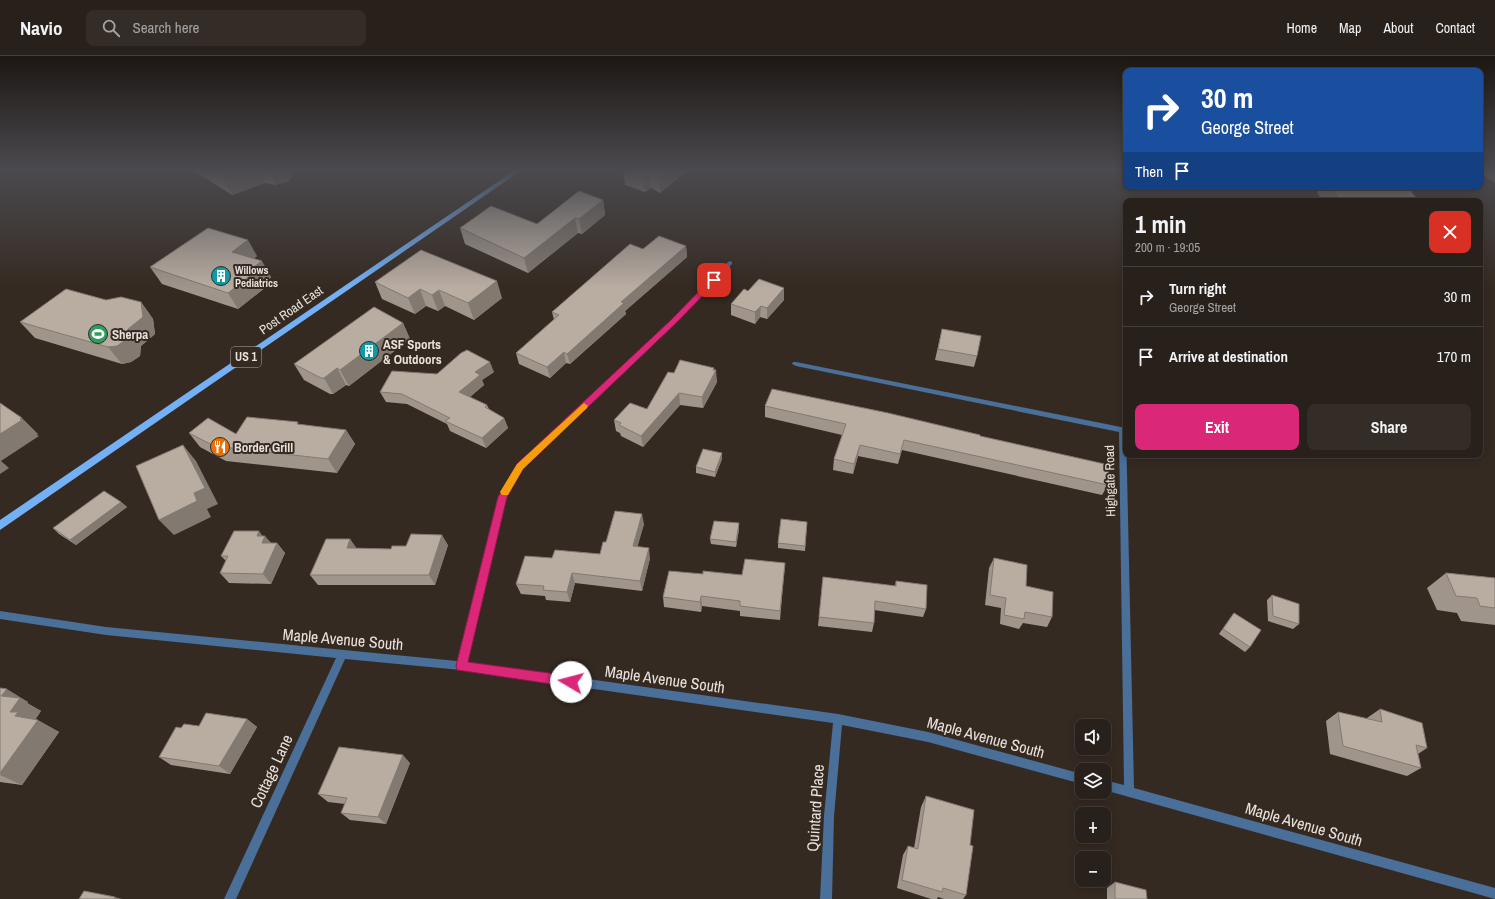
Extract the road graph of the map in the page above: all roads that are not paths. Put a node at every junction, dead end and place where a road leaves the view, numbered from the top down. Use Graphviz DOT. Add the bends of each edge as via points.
graph roads {
  1 [pos="462,209"];
  2 [pos="730,264"];
  3 [pos="796,364"];
  4 [pos="0,526"];
  5 [pos="0,615"];
  6 [pos="342,656"];
  7 [pos="461,666"];
  8 [pos="838,719"];
  9 [pos="1075,777"];
  10 [pos="1111,787"];
  11 [pos="1129,792"];
  12 [pos="1495,894"];
  13 [pos="230,899"];
  14 [pos="826,899"];
  1 -- 4 [label="main road, Post Road East / US 1"];
  2 -- 7 [label="street" via="673,322 520,467 502,497"];
  3 -- 11 [label="street, Highgate Road" via="1122,430"];
  5 -- 6 [label="street, Maple Avenue South" via="106,631"];
  6 -- 7 [label="street, Maple Avenue South"];
  6 -- 13 [label="street, Cottage Lane"];
  7 -- 8 [label="street, Maple Avenue South"];
  8 -- 9 [label="street, Maple Avenue South" via="928,737"];
  8 -- 14 [label="street, Quintard Place" via="829,816"];
  10 -- 11 [label="street, Maple Avenue South"];
  11 -- 12 [label="street, Maple Avenue South"];
}
